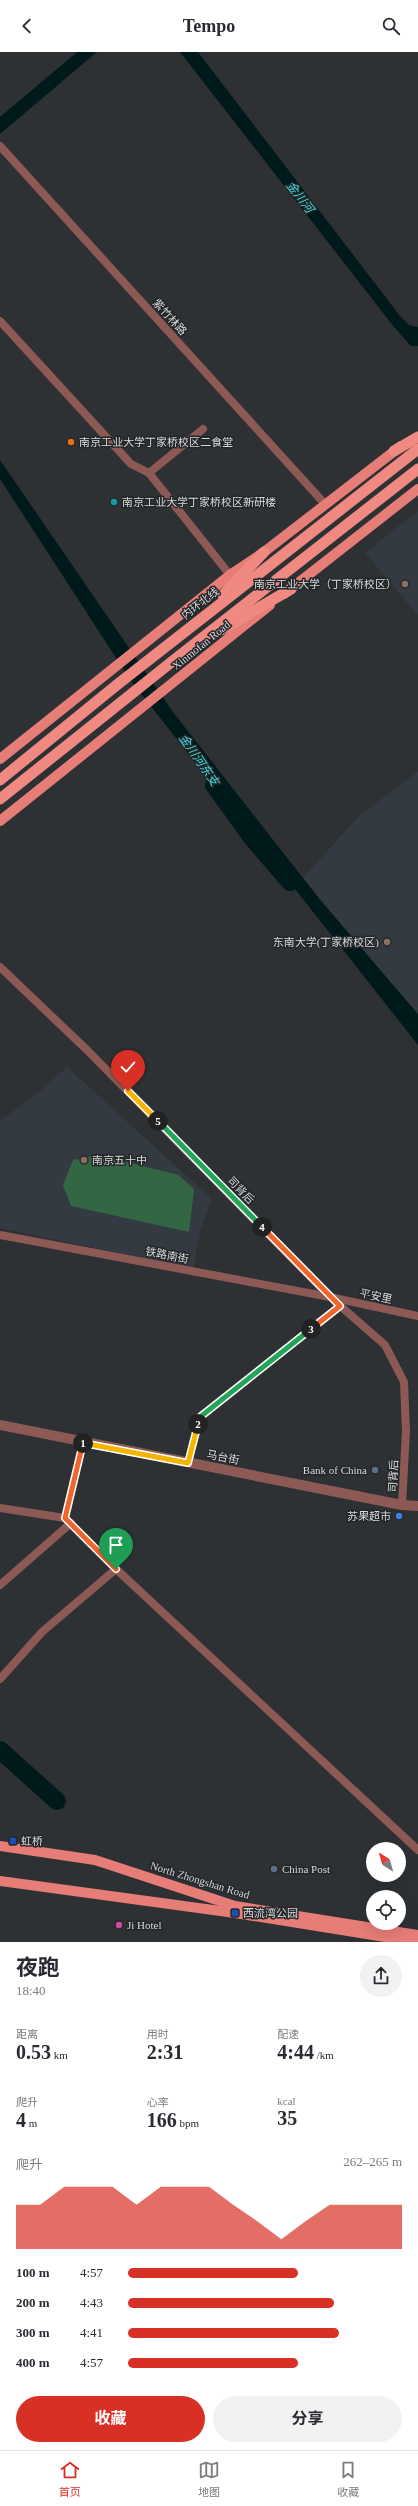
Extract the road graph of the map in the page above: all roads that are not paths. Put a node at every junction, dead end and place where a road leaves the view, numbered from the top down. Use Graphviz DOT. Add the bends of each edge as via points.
graph roads {
  1 [pos="3,149"];
  2 [pos="0,321"];
  3 [pos="202,429"];
  4 [pos="418,432"];
  5 [pos="418,437"];
  6 [pos="418,449"];
  7 [pos="394,451"];
  8 [pos="418,469"];
  9 [pos="150,472"];
  10 [pos="418,489"];
  11 [pos="324,503"];
  12 [pos="264,552"];
  13 [pos="230,575"];
  14 [pos="290,589"];
  15 [pos="195,623"];
  16 [pos="177,657"];
  17 [pos="0,759"];
  18 [pos="0,780"];
  19 [pos="0,799"];
  20 [pos="0,821"];
  21 [pos="0,967"];
  22 [pos="0,1235"];
  23 [pos="330,1297"];
  24 [pos="340,1306"];
  25 [pos="418,1316"];
  26 [pos="0,1424"];
  27 [pos="83,1442"];
  28 [pos="188,1463"];
  29 [pos="402,1505"];
  30 [pos="418,1506"];
  31 [pos="0,1508"];
  32 [pos="68,1521"];
  33 [pos="116,1569"];
  34 [pos="0,1585"];
  35 [pos="0,1679"];
  36 [pos="0,1846"];
  37 [pos="418,1850"];
  38 [pos="0,1881"];
  39 [pos="418,1935"];
  40 [pos="416,1942"];
  1 -- 11 [label="street, 紫竹林路"];
  2 -- 9 [label="street" via="132,464"];
  3 -- 9 [label="street"];
  4 -- 7 [label="main road"];
  5 -- 7 [label="highway"];
  6 -- 15 [label="highway, 内环北线"];
  7 -- 11 [label="main road"];
  8 -- 16 [label="highway"];
  9 -- 13 [label="street"];
  10 -- 14 [label="main road, Xinmofan Road"];
  11 -- 12 [label="main road"];
  12 -- 13 [label="main road"];
  12 -- 15 [label="highway"];
  13 -- 17 [label="main road"];
  14 -- 16 [label="highway"];
  14 -- 20 [label="main road, Xinmofan Road"];
  15 -- 18 [label="highway, 内环北线"];
  16 -- 19 [label="highway"];
  21 -- 23 [label="street, 司背后" via="87,1050"];
  22 -- 23 [label="street, 铁路南街"];
  23 -- 24 [label="street, 司背后"];
  23 -- 25 [label="street, 平安里"];
  24 -- 28 [label="street" via="200,1417"];
  24 -- 29 [label="street, 司背后" via="385,1345 404,1382 406,1431"];
  26 -- 27 [label="street, 马台街"];
  27 -- 28 [label="street, 马台街"];
  27 -- 32 [label="street"];
  28 -- 29 [label="street, 马台街"];
  29 -- 30 [label="street, 马台街"];
  31 -- 32 [label="street"];
  32 -- 33 [label="street"];
  32 -- 34 [label="street"];
  33 -- 35 [label="street" via="42,1632"];
  33 -- 37 [label="street"];
  36 -- 39 [label="main road, North Zhongshan Road" via="95,1860 236,1906"];
  38 -- 40 [label="main road, North Zhongshan Road" via="235,1913"];
}
